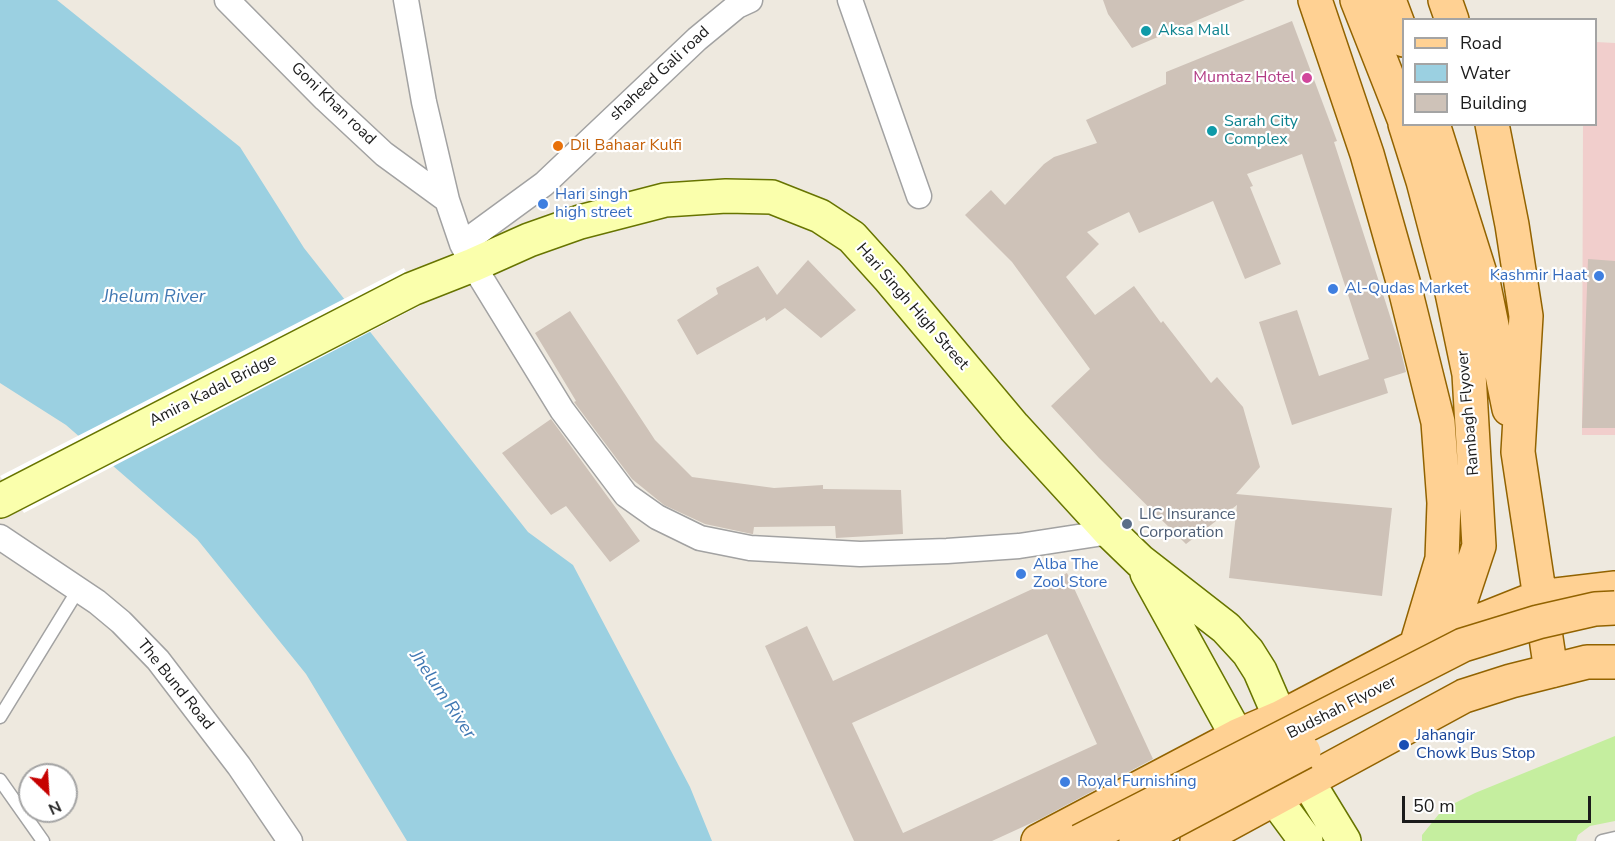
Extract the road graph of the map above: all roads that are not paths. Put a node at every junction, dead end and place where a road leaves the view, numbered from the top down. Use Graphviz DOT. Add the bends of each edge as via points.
graph roads {
  1 [pos="227,0"];
  2 [pos="406,0"];
  3 [pos="850,0"];
  4 [pos="1316,0"];
  5 [pos="1358,0"];
  6 [pos="1389,0"];
  7 [pos="1445,0"];
  8 [pos="740,2"];
  9 [pos="1451,18"];
  10 [pos="1402,35"];
  11 [pos="1402,114"];
  12 [pos="1406,126"];
  13 [pos="1434,126"];
  14 [pos="1492,126"];
  15 [pos="919,196"];
  16 [pos="447,200"];
  17 [pos="1440,246"];
  18 [pos="468,255"];
  19 [pos="412,289"];
  20 [pos="1438,422"];
  21 [pos="1518,452"];
  22 [pos="7,497"];
  23 [pos="1110,532"];
  24 [pos="0,537"];
  25 [pos="1140,561"];
  26 [pos="1615,588"];
  27 [pos="78,590"];
  28 [pos="1539,597"];
  29 [pos="1615,608"];
  30 [pos="1615,627"];
  31 [pos="1450,633"];
  32 [pos="1416,646"];
  33 [pos="1615,662"];
  34 [pos="1551,671"];
  35 [pos="0,717"];
  36 [pos="1279,718"];
  37 [pos="1237,736"];
  38 [pos="0,780"];
  39 [pos="1308,782"];
  40 [pos="1275,799"];
  41 [pos="1615,838"];
  42 [pos="43,841"];
  43 [pos="290,841"];
  44 [pos="1038,841"];
  45 [pos="1080,841"];
  46 [pos="1136,841"];
  47 [pos="1197,841"];
  48 [pos="1306,841"];
  49 [pos="1344,841"];
  50 [pos="1602,841"];
  1 -- 16 [label="street, Goni Khan road" via="384,154"];
  2 -- 16 [label="street"];
  3 -- 15 [label="street"];
  4 -- 20 [label="main road" via="1367,154"];
  5 -- 11 [label="main road"];
  6 -- 10 [label="main road"];
  7 -- 9 [label="main road"];
  8 -- 18 [label="street, shaheed Gali road"];
  12 -- 17 [label="main road, Rambagh Flyover"];
  13 -- 21 [label="main road, Rambagh Flyover" via="1484,286"];
  14 -- 21 [label="main road" via="1526,316"];
  16 -- 18 [label="street"];
  17 -- 20 [label="main road"];
  17 -- 31 [label="main road, Rambagh Flyover" via="1469,374 1479,546"];
  18 -- 19 [label="main road, Hari Singh High Street"];
  18 -- 23 [label="street" via="562,410 626,495 657,517 700,538 750,548 860,554 1019,546"];
  18 -- 23 [label="main road, Hari Singh High Street" via="665,200 772,197 820,216 852,237 1014,427"];
  19 -- 22 [label="main road, Amira Kadal Bridge"];
  20 -- 32 [label="main road" via="1444,503 1443,559"];
  21 -- 28 [label="main road"];
  23 -- 25 [label="main road, Hari Singh High Street"];
  24 -- 27 [label="street, The Bund Road"];
  25 -- 36 [label="main road" via="1226,628 1248,651"];
  25 -- 37 [label="main road"];
  26 -- 28 [label="main road"];
  27 -- 35 [label="lane"];
  27 -- 43 [label="street, The Bund Road" via="121,622 158,660"];
  28 -- 31 [label="main road"];
  28 -- 34 [label="main road"];
  29 -- 45 [label="main road, Budshah Flyover, bridge" via="1538,622 1463,645"];
  30 -- 46 [label="main road, Budshah Flyover, bridge" via="1543,640 1473,661"];
  31 -- 32 [label="main road"];
  32 -- 36 [label="main road"];
  33 -- 34 [label="main road" via="1587,662"];
  34 -- 39 [label="main road" via="1464,696"];
  36 -- 37 [label="main road"];
  36 -- 39 [label="main road"];
  37 -- 40 [label="main road" via="1252,768"];
  37 -- 44 [label="main road"];
  38 -- 42 [label="lane"];
  39 -- 40 [label="main road"];
  39 -- 49 [label="main road"];
  40 -- 47 [label="main road"];
  40 -- 48 [label="main road"];
  41 -- 50 [label="lane"];
}
